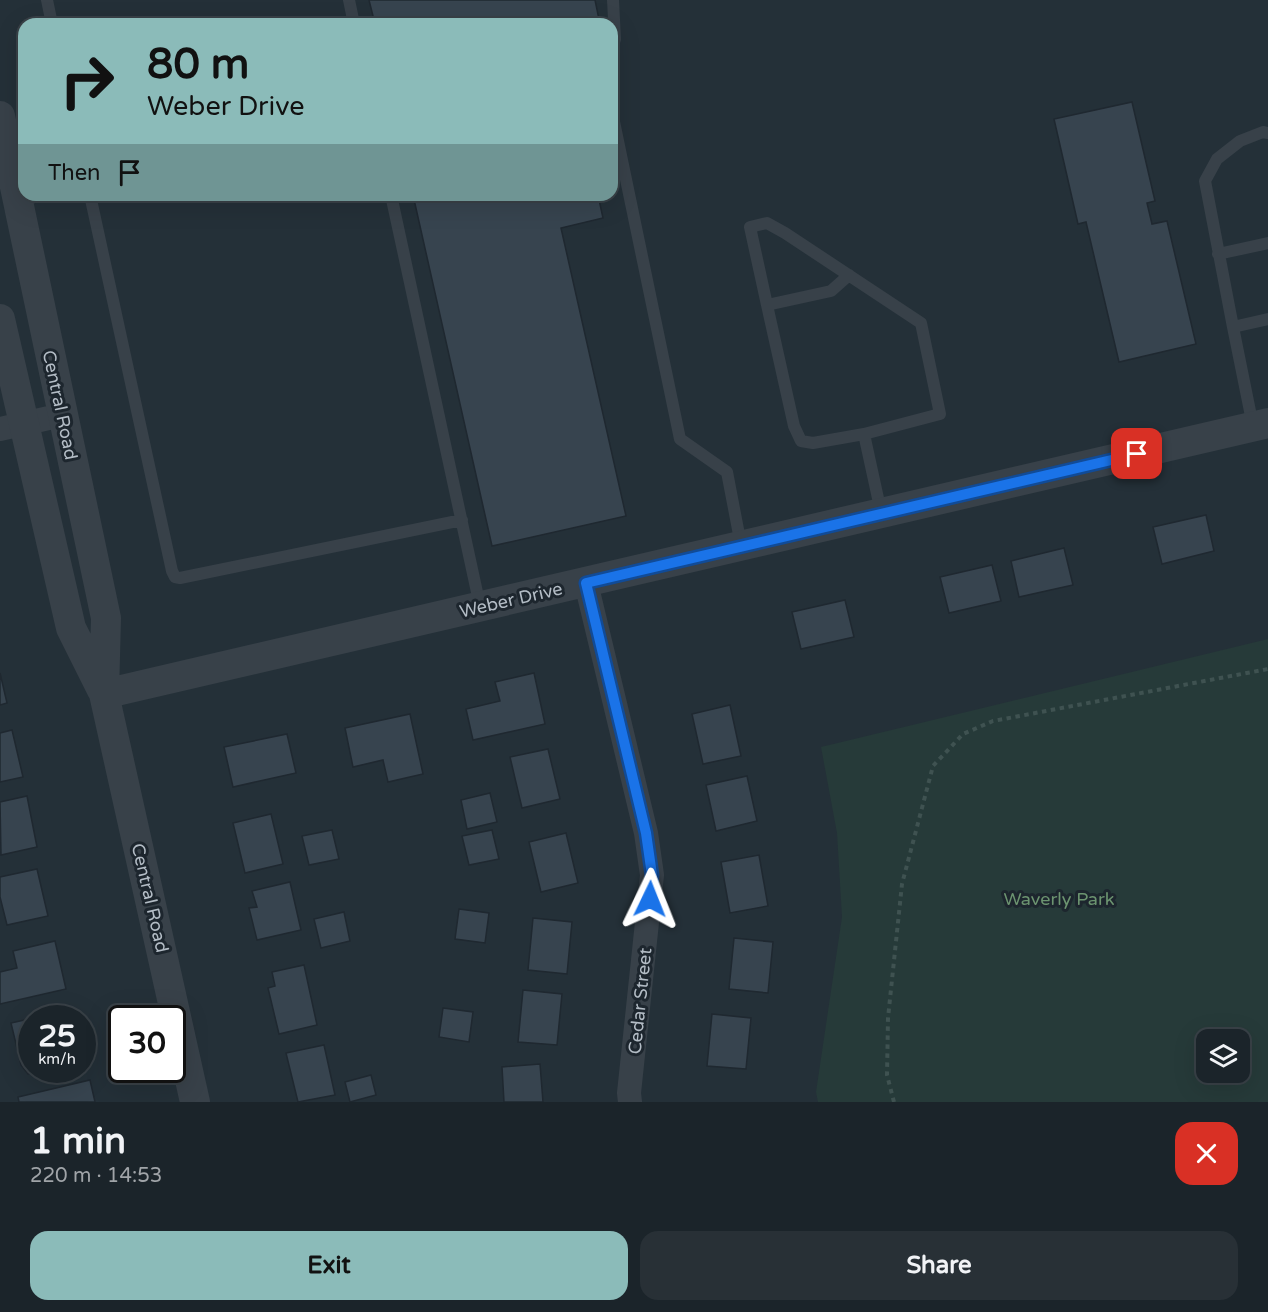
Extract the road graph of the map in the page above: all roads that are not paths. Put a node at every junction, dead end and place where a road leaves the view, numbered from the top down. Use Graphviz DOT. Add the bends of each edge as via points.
graph roads {
  1 [pos="46,0"];
  2 [pos="349,0"];
  3 [pos="613,0"];
  4 [pos="50,18"];
  5 [pos="353,18"];
  6 [pos="614,18"];
  7 [pos="0,116"];
  8 [pos="1268,133"];
  9 [pos="618,141"];
  10 [pos="18,165"];
  11 [pos="30,201"];
  12 [pos="91,201"];
  13 [pos="392,201"];
  14 [pos="1268,243"];
  15 [pos="1218,254"];
  16 [pos="849,275"];
  17 [pos="768,305"];
  18 [pos="0,319"];
  19 [pos="1268,319"];
  20 [pos="1233,327"];
  21 [pos="63,415"];
  22 [pos="1261,425"];
  23 [pos="12,426"];
  24 [pos="864,434"];
  25 [pos="881,513"];
  26 [pos="462,520"];
  27 [pos="741,546"];
  28 [pos="586,583"];
  29 [pos="480,606"];
  30 [pos="104,694"];
  31 [pos="195,1102"];
  32 [pos="630,1102"];
  1 -- 4 [label="lane"];
  2 -- 5 [label="lane"];
  3 -- 6 [label="lane"];
  7 -- 10 [label="street, Central Road"];
  8 -- 15 [label="lane" via="1232,147 1217,159 1204,181"];
  9 -- 27 [label="lane" via="680,439 727,472"];
  11 -- 21 [label="street, Central Road"];
  12 -- 26 [label="lane" via="175,577"];
  13 -- 26 [label="lane"];
  14 -- 15 [label="lane"];
  15 -- 20 [label="lane"];
  16 -- 17 [label="lane" via="831,291"];
  16 -- 17 [label="lane" via="767,223 750,227"];
  16 -- 24 [label="lane" via="921,323 940,414"];
  17 -- 24 [label="lane" via="794,426 801,441 813,443"];
  18 -- 23 [label="street, Central Road"];
  19 -- 20 [label="lane"];
  20 -- 22 [label="lane"];
  21 -- 23 [label="street"];
  21 -- 30 [label="street, Central Road" via="106,618"];
  22 -- 25 [label="street, Weber Drive"];
  23 -- 30 [label="street, Central Road" via="71,628"];
  24 -- 25 [label="lane"];
  25 -- 27 [label="street, Weber Drive"];
  26 -- 29 [label="lane"];
  27 -- 28 [label="street, Weber Drive"];
  28 -- 29 [label="street, Weber Drive"];
  28 -- 32 [label="street, Cedar Street" via="646,833 652,875"];
  29 -- 30 [label="street, Weber Drive"];
  30 -- 31 [label="street, Central Road"];
}
